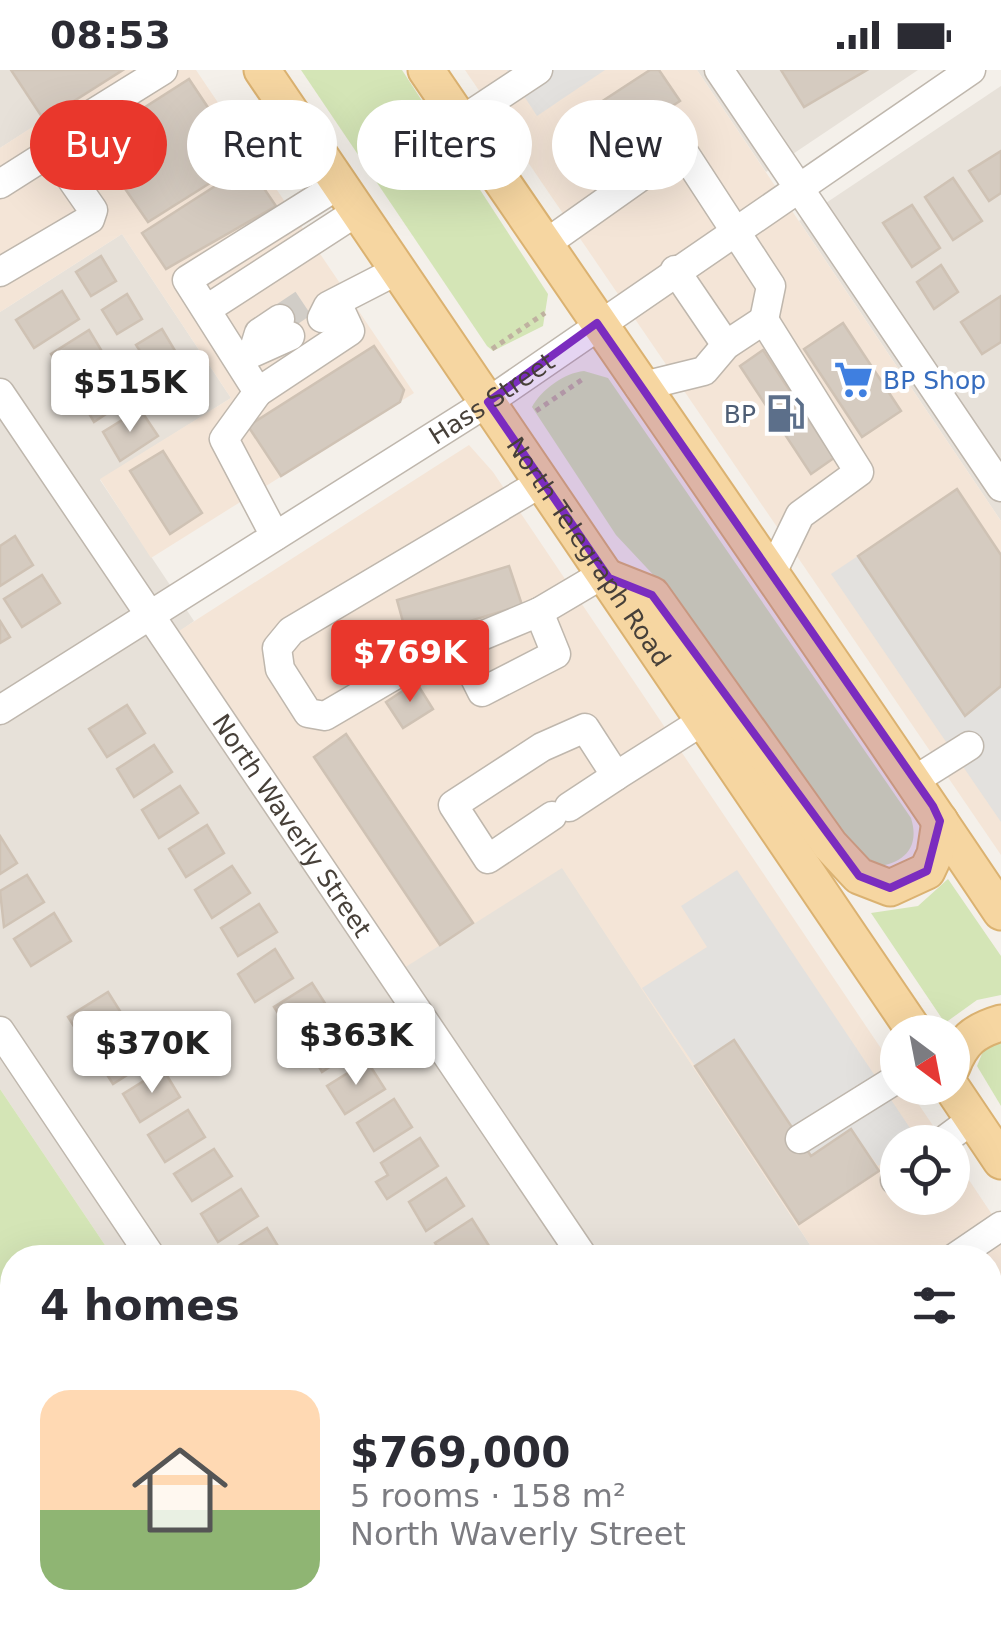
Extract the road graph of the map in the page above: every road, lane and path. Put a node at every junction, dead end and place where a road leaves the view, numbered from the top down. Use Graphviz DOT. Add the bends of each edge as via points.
graph roads {
  1 [pos="163,70"];
  2 [pos="262,70"];
  3 [pos="426,70"];
  4 [pos="538,70"];
  5 [pos="719,70"];
  6 [pos="956,74"];
  7 [pos="115,100"];
  8 [pos="447,100"];
  9 [pos="493,100"];
  10 [pos="30,165"];
  11 [pos="0,184"];
  12 [pos="797,186"];
  13 [pos="79,190"];
  14 [pos="507,190"];
  15 [pos="349,197"];
  16 [pos="734,230"];
  17 [pos="544,245"];
  18 [pos="398,270"];
  19 [pos="674,270"];
  20 [pos="0,272"];
  21 [pos="545,313"];
  22 [pos="764,320"];
  23 [pos="597,324"];
  24 [pos="285,328"];
  25 [pos="726,346"];
  26 [pos="492,348"];
  27 [pos="247,354"];
  28 [pos="582,379"];
  29 [pos="640,387"];
  30 [pos="258,392"];
  31 [pos="0,393"];
  32 [pos="488,402"];
  33 [pos="536,411"];
  34 [pos="544,481"];
  35 [pos="1001,487"];
  36 [pos="275,536"];
  37 [pos="771,575"];
  38 [pos="607,576"];
  39 [pos="539,612"];
  40 [pos="150,615"];
  41 [pos="459,646"];
  42 [pos="0,710"];
  43 [pos="717,712"];
  44 [pos="969,746"];
  45 [pos="616,776"];
  46 [pos="915,780"];
  47 [pos="940,821"];
  48 [pos="1001,912"];
  49 [pos="904,1015"];
  50 [pos="1001,1023"];
  51 [pos="0,1031"];
  52 [pos="970,1038"];
  53 [pos="880,1089"];
  54 [pos="964,1105"];
  55 [pos="973,1119"];
  56 [pos="965,1125"];
  57 [pos="800,1139"];
  58 [pos="1001,1160"];
  59 [pos="1001,1226"];
  60 [pos="143,1245"];
  61 [pos="575,1245"];
  62 [pos="973,1245"];
  1 -- 7 [label="street"];
  2 -- 15 [label="main road, North Telegraph Road"];
  3 -- 8 [label="main road"];
  4 -- 9 [label="street"];
  5 -- 12 [label="street"];
  6 -- 12 [label="street, Hass Street"];
  10 -- 11 [label="street"];
  12 -- 16 [label="street, Hass Street"];
  12 -- 35 [label="street"];
  13 -- 20 [label="street" via="93,210 90,219"];
  14 -- 17 [label="main road"];
  15 -- 18 [label="main road, North Telegraph Road"];
  15 -- 27 [label="street" via="188,280"];
  16 -- 17 [label="street" via="681,148"];
  16 -- 19 [label="street, Hass Street"];
  16 -- 22 [label="street" via="772,286"];
  17 -- 23 [label="main road"];
  18 -- 30 [label="street" via="324,307 350,332"];
  18 -- 32 [label="main road, North Telegraph Road"];
  19 -- 23 [label="street, Hass Street"];
  19 -- 25 [label="street"];
  21 -- 26 [label="path"];
  22 -- 25 [label="street"];
  22 -- 37 [label="street" via="859,472 800,515"];
  23 -- 29 [label="main road"];
  23 -- 32 [label="street, Hass Street"];
  24 -- 27 [label="street" via="268,350"];
  25 -- 29 [label="street" via="704,371"];
  27 -- 30 [label="street"];
  28 -- 33 [label="path"];
  29 -- 37 [label="main road"];
  30 -- 36 [label="street" via="224,439"];
  31 -- 40 [label="street, North Waverly Street"];
  32 -- 34 [label="main road, North Telegraph Road"];
  32 -- 36 [label="street, Hass Street"];
  34 -- 38 [label="main road, North Telegraph Road"];
  34 -- 41 [label="street" via="291,631 277,648 280,669 308,713 325,716"];
  36 -- 40 [label="street, Hass Street"];
  37 -- 46 [label="main road"];
  38 -- 39 [label="street"];
  38 -- 43 [label="main road" via="652,595"];
  39 -- 41 [label="street"];
  39 -- 41 [label="street" via="556,654 482,692"];
  40 -- 42 [label="street, Hass Street"];
  40 -- 61 [label="street, North Waverly Street"];
  43 -- 45 [label="street"];
  43 -- 47 [label="main road" via="830,845 873,884 890,888 927,872"];
  43 -- 49 [label="main road"];
  44 -- 46 [label="street"];
  45 -- 45 [label="street" via="585,728 542,747 453,805 488,859"];
  46 -- 47 [label="main road"];
  47 -- 48 [label="main road"];
  50 -- 52 [label="main road"];
  51 -- 60 [label="street"];
  53 -- 57 [label="street"];
  54 -- 55 [label="main road"];
  55 -- 56 [label="street"];
  55 -- 58 [label="main road"];
  59 -- 62 [label="street"];
}
